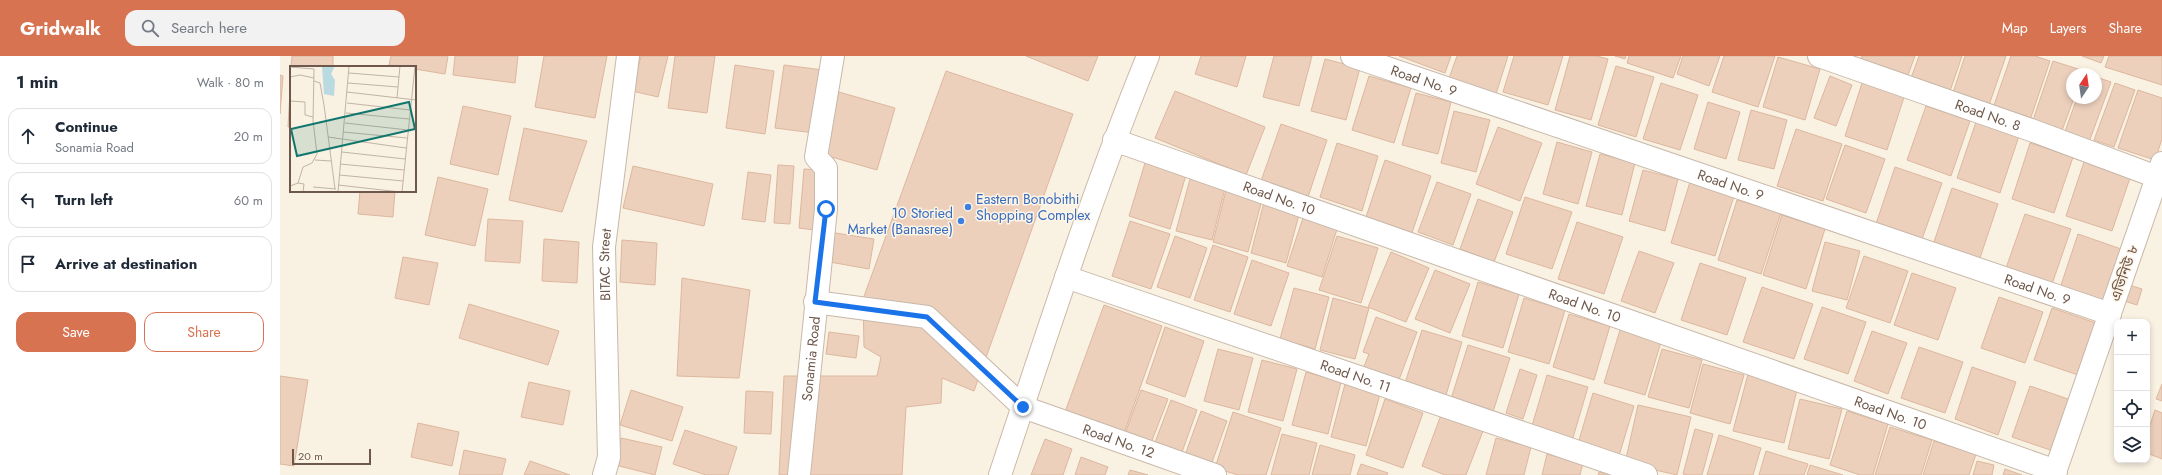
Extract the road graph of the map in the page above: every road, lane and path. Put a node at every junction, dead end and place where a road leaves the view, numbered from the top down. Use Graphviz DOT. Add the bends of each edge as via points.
graph roads {
  1 [pos="628,56"];
  2 [pos="832,56"];
  3 [pos="1148,56"];
  4 [pos="1352,56"];
  5 [pos="1819,56"];
  6 [pos="1114,140"];
  7 [pos="2159,170"];
  8 [pos="1066,277"];
  9 [pos="815,302"];
  10 [pos="2110,314"];
  11 [pos="1023,407"];
  12 [pos="2055,473"];
  13 [pos="604,475"];
  14 [pos="799,475"];
  15 [pos="1000,475"];
  16 [pos="1215,475"];
  17 [pos="1646,475"];
  1 -- 13 [label="street, BITAC Street" via="604,247 609,457"];
  2 -- 9 [label="street, Sonamia Road" via="816,157 826,168 826,209"];
  3 -- 6 [label="street"];
  4 -- 10 [label="street, Road No. 9"];
  5 -- 7 [label="street, Road No. 8" via="2031,130"];
  6 -- 8 [label="street"];
  6 -- 12 [label="street, Road No. 10"];
  7 -- 10 [label="street, এভিনিউ ৮"];
  8 -- 11 [label="street"];
  8 -- 17 [label="street, Road No. 11"];
  9 -- 11 [label="street" via="927,317"];
  9 -- 14 [label="street, Sonamia Road"];
  10 -- 12 [label="street, এভিনিউ ৮"];
  11 -- 15 [label="street"];
  11 -- 16 [label="street, Road No. 12"];
}
